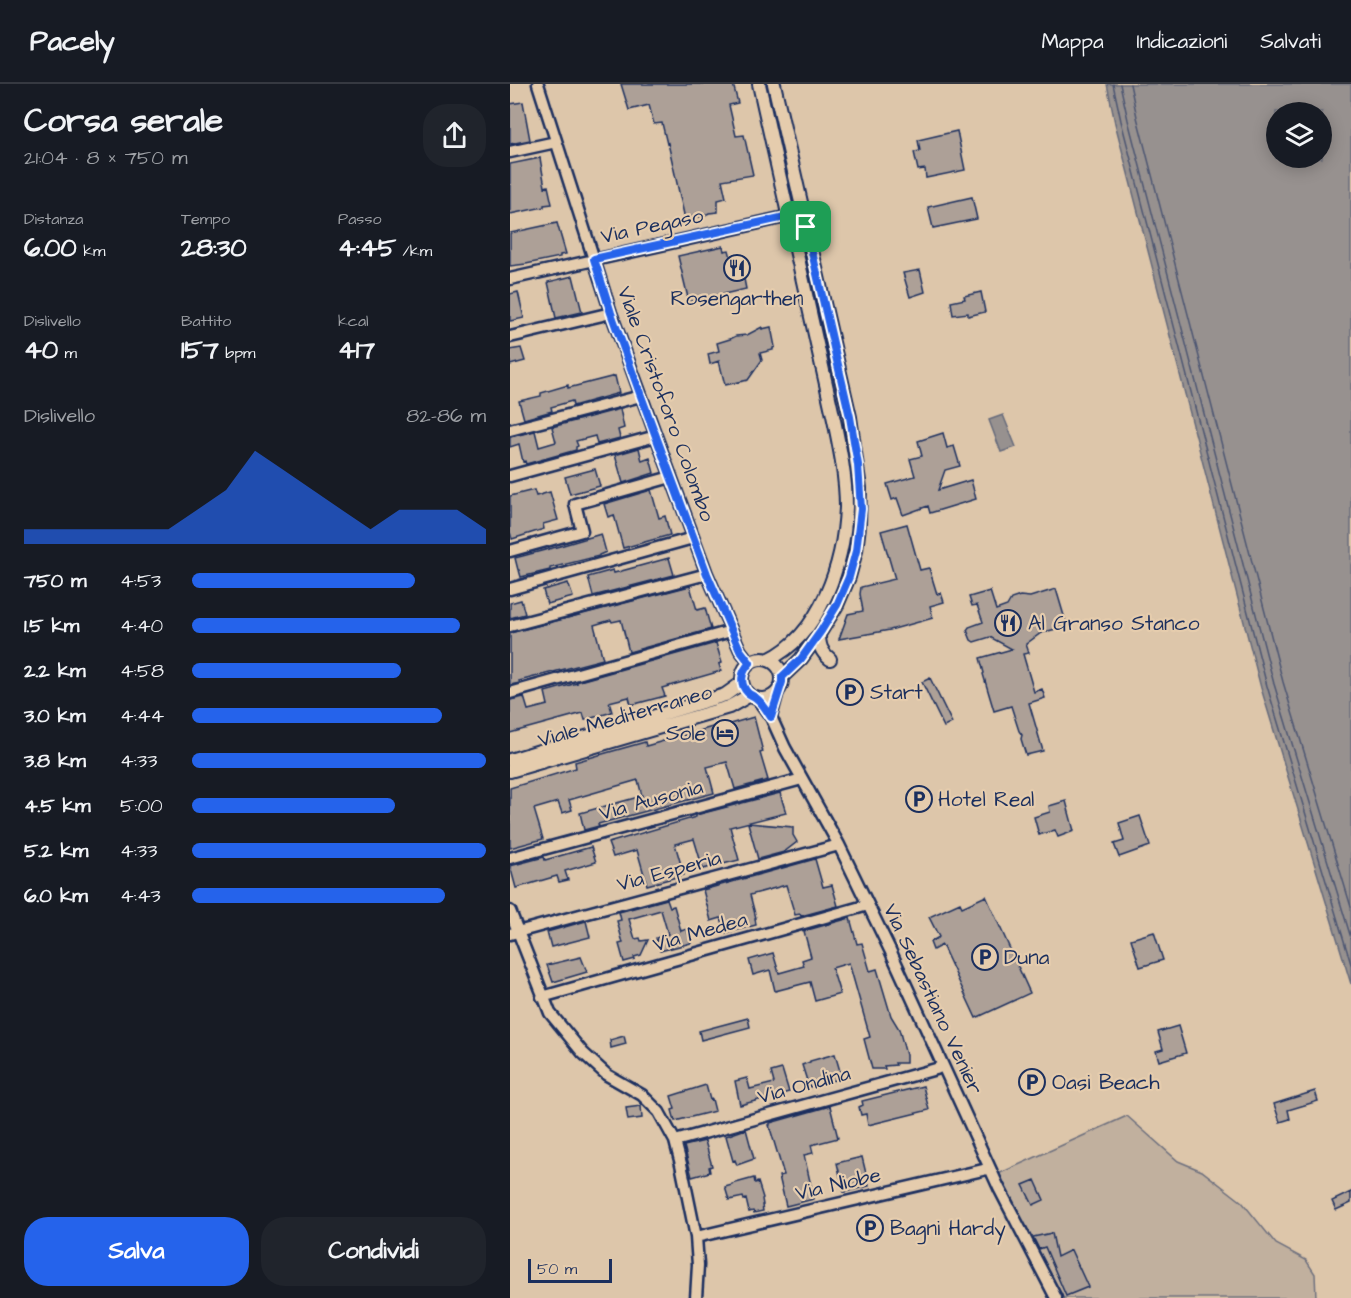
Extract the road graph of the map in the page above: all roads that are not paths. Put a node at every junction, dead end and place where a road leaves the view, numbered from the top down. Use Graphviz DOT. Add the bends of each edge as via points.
graph roads {
  1 [pos="537,84"];
  2 [pos="759,84"];
  3 [pos="774,84"];
  4 [pos="556,142"];
  5 [pos="510,152"];
  6 [pos="803,213"];
  7 [pos="789,216"];
  8 [pos="594,259"];
  9 [pos="510,279"];
  10 [pos="611,313"];
  11 [pos="510,337"];
  12 [pos="641,396"];
  13 [pos="510,430"];
  14 [pos="656,436"];
  15 [pos="510,476"];
  16 [pos="671,477"];
  17 [pos="693,538"];
  18 [pos="510,551"];
  19 [pos="707,574"];
  20 [pos="510,589"];
  21 [pos="510,626"];
  22 [pos="731,631"];
  23 [pos="819,634"];
  24 [pos="830,659"];
  25 [pos="768,660"];
  26 [pos="750,663"];
  27 [pos="782,677"];
  28 [pos="742,683"];
  29 [pos="778,691"];
  30 [pos="510,693"];
  31 [pos="754,697"];
  32 [pos="771,717"];
  33 [pos="510,760"];
  34 [pos="510,771"];
  35 [pos="802,778"];
  36 [pos="838,845"];
  37 [pos="510,858"];
  38 [pos="868,905"];
  39 [pos="510,911"];
  40 [pos="514,933"];
  41 [pos="542,997"];
  42 [pos="942,1066"];
  43 [pos="675,1141"];
  44 [pos="989,1168"];
  45 [pos="696,1237"];
  46 [pos="696,1298"];
  47 [pos="1056,1298"];
  1 -- 4 [label="street, Viale Cristoforo Colombo"];
  2 -- 7 [label="street"];
  3 -- 6 [label="street"];
  4 -- 5 [label="street"];
  4 -- 8 [label="street, Viale Cristoforo Colombo"];
  6 -- 7 [label="street, Via Pegaso"];
  6 -- 23 [label="street" via="850,417 861,509 849,577"];
  7 -- 8 [label="street, Via Pegaso"];
  7 -- 25 [label="street" via="838,440 846,506 841,548 825,599 790,646"];
  8 -- 9 [label="street, Via Pegaso"];
  8 -- 10 [label="street, Viale Cristoforo Colombo"];
  10 -- 11 [label="street"];
  10 -- 12 [label="street, Viale Cristoforo Colombo"];
  12 -- 13 [label="street"];
  12 -- 14 [label="street, Viale Cristoforo Colombo"];
  14 -- 15 [label="street"];
  14 -- 16 [label="street, Viale Cristoforo Colombo"];
  16 -- 17 [label="street, Viale Cristoforo Colombo"];
  16 -- 18 [label="street" via="575,504 582,531"];
  17 -- 19 [label="street, Viale Cristoforo Colombo"];
  17 -- 20 [label="street"];
  19 -- 21 [label="street"];
  19 -- 22 [label="street, Viale Cristoforo Colombo"];
  22 -- 26 [label="street, Viale Cristoforo Colombo"];
  22 -- 30 [label="street"];
  23 -- 24 [label="street" via="822,650"];
  23 -- 27 [label="street"];
  25 -- 26 [label="street"];
  25 -- 27 [label="street" via="777,666"];
  26 -- 28 [label="street" via="743,672"];
  27 -- 29 [label="street"];
  28 -- 31 [label="street"];
  28 -- 33 [label="street, Viale Mediterraneo" via="724,695"];
  29 -- 31 [label="street" via="769,698"];
  29 -- 32 [label="street"];
  31 -- 32 [label="street, Via Sebastiano Venier"];
  31 -- 34 [label="street, Viale Mediterraneo"];
  32 -- 35 [label="street, Via Sebastiano Venier"];
  35 -- 36 [label="street, Via Sebastiano Venier"];
  35 -- 37 [label="street, Via Ausonia"];
  36 -- 38 [label="street, Via Sebastiano Venier"];
  36 -- 40 [label="street, Via Esperia"];
  38 -- 41 [label="street, Via Medea"];
  38 -- 42 [label="street, Via Sebastiano Venier"];
  39 -- 40 [label="street"];
  40 -- 41 [label="street"];
  41 -- 43 [label="street" via="550,1013 584,1053 607,1075 642,1095 659,1112"];
  42 -- 43 [label="street, Via Ondina"];
  42 -- 44 [label="street, Via Sebastiano Venier"];
  43 -- 45 [label="street"];
  44 -- 45 [label="street, Via Niobe"];
  44 -- 47 [label="street, Via Sebastiano Venier"];
  45 -- 46 [label="street"];
}
